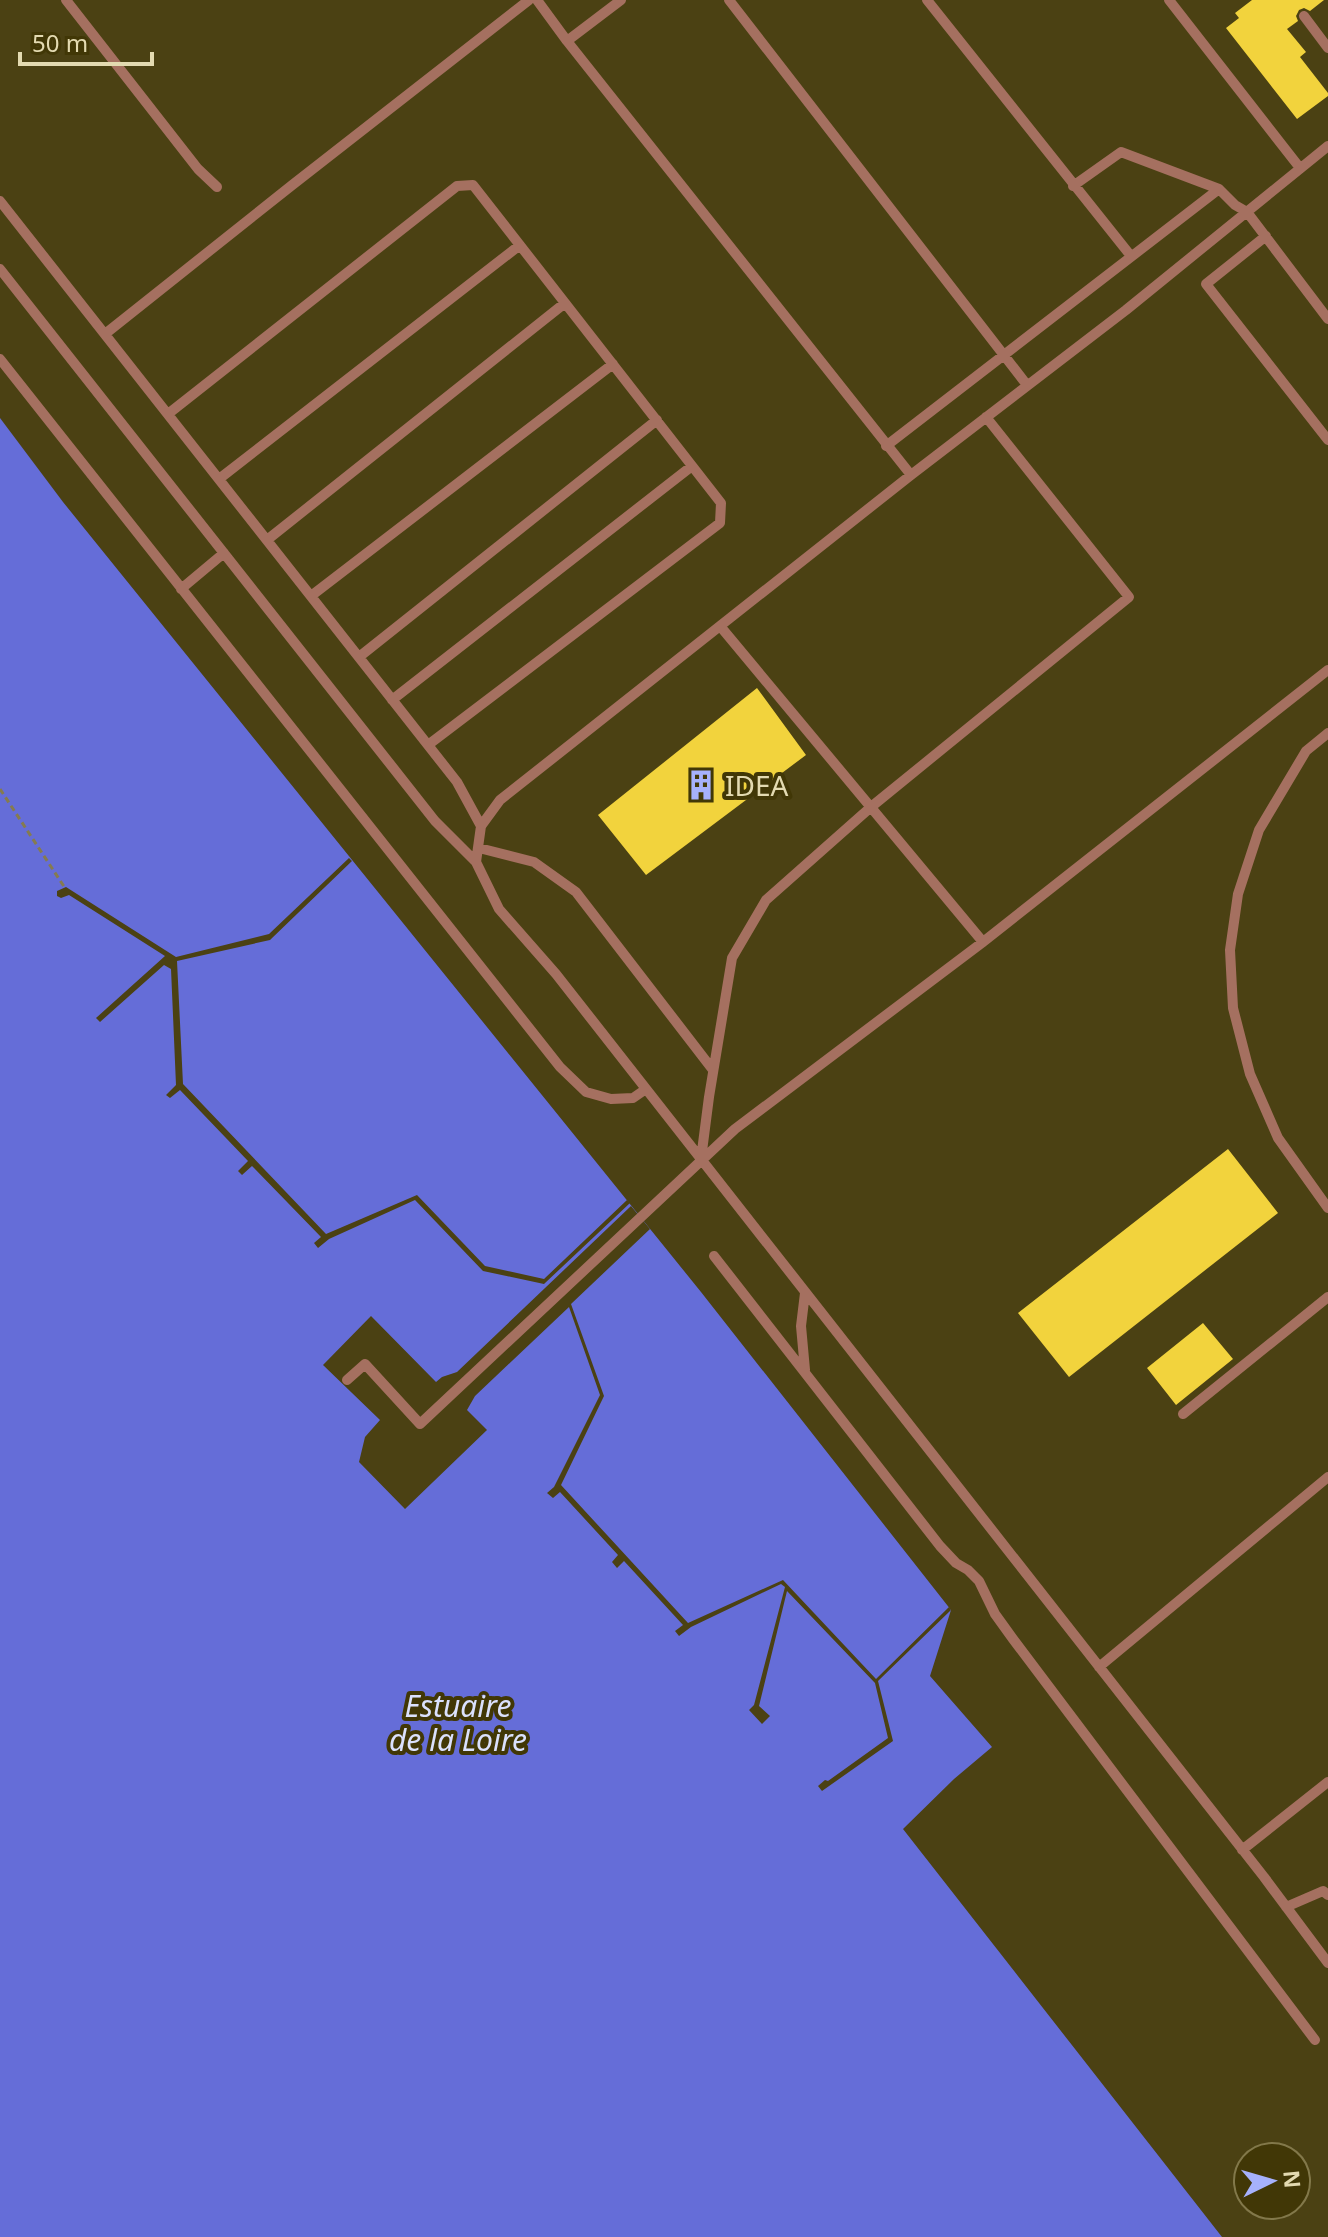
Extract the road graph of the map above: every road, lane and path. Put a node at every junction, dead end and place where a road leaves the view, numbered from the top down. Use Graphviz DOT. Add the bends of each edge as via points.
graph roads {
  1 [pos="66,0"];
  2 [pos="529,0"];
  3 [pos="537,0"];
  4 [pos="621,0"];
  5 [pos="729,0"];
  6 [pos="927,0"];
  7 [pos="1169,0"];
  8 [pos="1304,16"];
  9 [pos="567,41"];
  10 [pos="1328,48"];
  11 [pos="1328,146"];
  12 [pos="1300,168"];
  13 [pos="1073,186"];
  14 [pos="217,187"];
  15 [pos="1219,189"];
  16 [pos="0,201"];
  17 [pos="1247,212"];
  18 [pos="1266,236"];
  19 [pos="520,245"];
  20 [pos="1131,256"];
  21 [pos="0,269"];
  22 [pos="565,303"];
  23 [pos="1328,319"];
  24 [pos="105,334"];
  25 [pos="1004,354"];
  26 [pos="0,359"];
  27 [pos="613,364"];
  28 [pos="1027,385"];
  29 [pos="168,414"];
  30 [pos="986,417"];
  31 [pos="657,420"];
  32 [pos="1328,440"];
  33 [pos="886,446"];
  34 [pos="692,466"];
  35 [pos="911,475"];
  36 [pos="219,479"];
  37 [pos="267,540"];
  38 [pos="224,553"];
  39 [pos="181,589"];
  40 [pos="311,596"];
  41 [pos="720,626"];
  42 [pos="359,657"];
  43 [pos="1328,670"];
  44 [pos="392,700"];
  45 [pos="1328,733"];
  46 [pos="428,745"];
  47 [pos="0,789"];
  48 [pos="871,807"];
  49 [pos="481,826"];
  50 [pos="479,848"];
  51 [pos="476,862"];
  52 [pos="65,888"];
  53 [pos="983,942"];
  54 [pos="713,1070"];
  55 [pos="646,1089"];
  56 [pos="701,1159"];
  57 [pos="1328,1208"];
  58 [pos="714,1256"];
  59 [pos="805,1293"];
  60 [pos="1328,1297"];
  61 [pos="805,1372"];
  62 [pos="347,1380"];
  63 [pos="1183,1414"];
  64 [pos="1328,1477"];
  65 [pos="1099,1667"];
  66 [pos="1328,1782"];
  67 [pos="1242,1850"];
  68 [pos="1328,1895"];
  69 [pos="1286,1907"];
  70 [pos="1328,1963"];
  71 [pos="1315,2040"];
  1 -- 14 [label="lane"];
  2 -- 24 [label="lane"];
  3 -- 9 [label="lane"];
  4 -- 9 [label="lane"];
  5 -- 25 [label="lane"];
  6 -- 13 [label="lane"];
  7 -- 12 [label="lane"];
  8 -- 10 [label="lane"];
  9 -- 33 [label="lane"];
  11 -- 12 [label="lane"];
  12 -- 17 [label="lane"];
  13 -- 15 [label="lane" via="1121,152"];
  13 -- 20 [label="lane"];
  15 -- 17 [label="lane"];
  15 -- 20 [label="lane"];
  16 -- 24 [label="lane"];
  17 -- 18 [label="lane"];
  17 -- 28 [label="lane"];
  18 -- 23 [label="lane"];
  18 -- 32 [label="lane" via="1206,284"];
  19 -- 22 [label="lane"];
  19 -- 29 [label="lane" via="473,185 457,186"];
  19 -- 36 [label="lane"];
  20 -- 25 [label="lane"];
  21 -- 38 [label="lane"];
  22 -- 27 [label="lane"];
  22 -- 37 [label="lane"];
  24 -- 29 [label="lane"];
  25 -- 28 [label="lane"];
  25 -- 33 [label="lane"];
  26 -- 39 [label="lane"];
  27 -- 31 [label="lane"];
  27 -- 40 [label="lane"];
  28 -- 30 [label="lane"];
  29 -- 36 [label="lane"];
  30 -- 35 [label="lane"];
  30 -- 48 [label="lane" via="1129,597"];
  31 -- 34 [label="lane"];
  31 -- 42 [label="lane"];
  33 -- 35 [label="lane"];
  34 -- 44 [label="lane"];
  34 -- 46 [label="lane" via="721,503 720,523"];
  35 -- 41 [label="lane"];
  36 -- 37 [label="lane"];
  37 -- 40 [label="lane"];
  38 -- 39 [label="lane"];
  38 -- 51 [label="lane" via="435,821"];
  39 -- 55 [label="lane" via="560,1067 586,1092 611,1099 633,1098"];
  40 -- 42 [label="lane"];
  41 -- 48 [label="lane"];
  41 -- 49 [label="lane" via="500,800"];
  42 -- 44 [label="lane"];
  43 -- 53 [label="lane"];
  44 -- 46 [label="lane"];
  45 -- 57 [label="lane" via="1306,751 1259,830 1238,894 1230,950 1233,1008 1250,1074 1278,1138"];
  46 -- 49 [label="lane" via="457,782"];
  47 -- 52 [label="path"];
  48 -- 53 [label="lane"];
  48 -- 54 [label="lane" via="766,900 732,958"];
  49 -- 50 [label="lane"];
  50 -- 51 [label="lane"];
  50 -- 54 [label="lane" via="534,862 576,892"];
  51 -- 55 [label="lane" via="499,909"];
  53 -- 56 [label="lane"];
  54 -- 56 [label="lane"];
  55 -- 56 [label="lane"];
  56 -- 59 [label="lane"];
  56 -- 62 [label="lane" via="420,1424 365,1364"];
  58 -- 61 [label="lane"];
  59 -- 61 [label="lane"];
  59 -- 65 [label="lane"];
  60 -- 63 [label="lane"];
  61 -- 71 [label="lane" via="940,1546 979,1581 1013,1639"];
  64 -- 65 [label="lane"];
  65 -- 67 [label="lane"];
  66 -- 67 [label="lane"];
  67 -- 69 [label="lane"];
  68 -- 69 [label="lane" via="1323,1891"];
  69 -- 70 [label="lane"];
}
